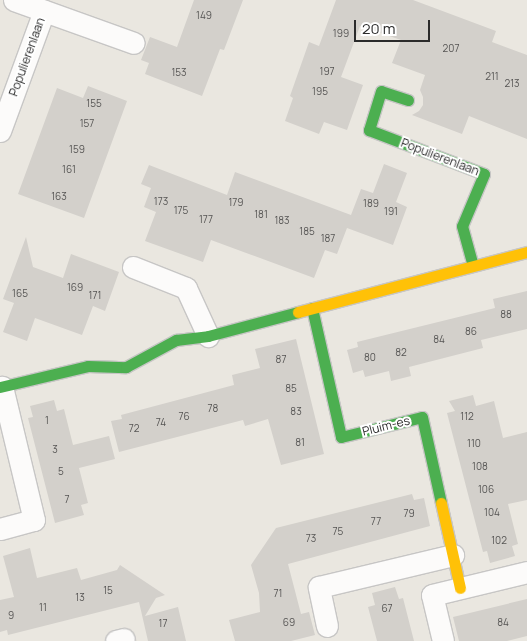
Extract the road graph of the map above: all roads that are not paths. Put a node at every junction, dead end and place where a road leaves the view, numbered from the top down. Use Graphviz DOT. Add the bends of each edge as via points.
graph roads {
  1 [pos="14,0"];
  2 [pos="44,11"];
  3 [pos="134,43"];
  4 [pos="408,100"];
  5 [pos="0,131"];
  6 [pos="527,252"];
  7 [pos="473,266"];
  8 [pos="133,267"];
  9 [pos="312,308"];
  10 [pos="208,336"];
  11 [pos="1,387"];
  12 [pos="0,528"];
  13 [pos="452,554"];
  14 [pos="527,572"];
  15 [pos="460,588"];
  16 [pos="327,626"];
  17 [pos="443,641"];
  1 -- 2 [label="street, Populierenlaan"];
  2 -- 3 [label="street, Populierenlaan"];
  2 -- 5 [label="street, Populierenlaan"];
  4 -- 7 [label="street, Populierenlaan" via="381,91 369,130 484,174 462,226"];
  6 -- 7 [label="street"];
  7 -- 9 [label="street"];
  8 -- 10 [label="street" via="186,288"];
  9 -- 10 [label="street"];
  9 -- 13 [label="street, Pluim-es" via="341,437 422,417"];
  10 -- 11 [label="street" via="176,340 126,367 88,366"];
  11 -- 12 [label="street" via="34,520"];
  13 -- 15 [label="street, Pluim-es"];
  13 -- 16 [label="street" via="319,587"];
  14 -- 15 [label="street"];
  15 -- 17 [label="street" via="432,595"];
}
